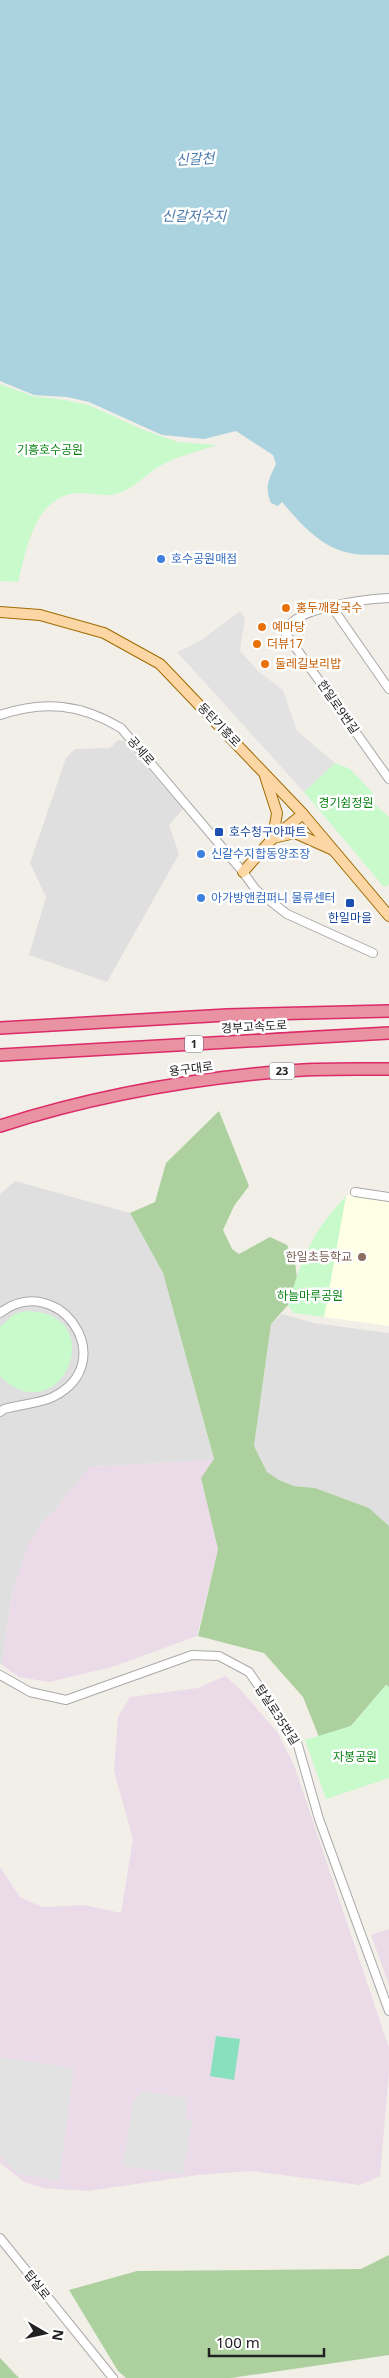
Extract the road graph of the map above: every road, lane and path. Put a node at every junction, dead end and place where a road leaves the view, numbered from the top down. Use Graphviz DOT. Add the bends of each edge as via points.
graph roads {
  1 [pos="389,598"];
  2 [pos="332,607"];
  3 [pos="0,612"];
  4 [pos="389,689"];
  5 [pos="0,716"];
  6 [pos="264,773"];
  7 [pos="389,779"];
  8 [pos="302,814"];
  9 [pos="273,838"];
  10 [pos="333,850"];
  11 [pos="243,872"];
  12 [pos="389,916"];
  13 [pos="373,954"];
  14 [pos="389,1011"];
  15 [pos="0,1028"];
  16 [pos="389,1034"];
  17 [pos="0,1055"];
  18 [pos="389,1069"];
  19 [pos="0,1126"];
  20 [pos="355,1192"];
  21 [pos="389,1197"];
  22 [pos="0,1313"];
  23 [pos="0,1412"];
  24 [pos="0,1675"];
  25 [pos="389,2011"];
  26 [pos="0,2238"];
  27 [pos="113,2378"];
  1 -- 2 [label="street" via="364,599"];
  2 -- 4 [label="street"];
  2 -- 7 [label="street, 한일로9번길" via="309,612 290,621 286,634"];
  3 -- 6 [label="main road, 동탄기흥로" via="40,615 104,633 160,664"];
  5 -- 11 [label="street, 공세로" via="29,707 55,704 101,716 121,728"];
  6 -- 8 [label="main road, 동탄기흥로"];
  6 -- 9 [label="main road" via="276,813"];
  8 -- 9 [label="main road"];
  8 -- 10 [label="main road, 동탄기흥로"];
  9 -- 10 [label="main road" via="296,833"];
  9 -- 11 [label="main road"];
  10 -- 12 [label="main road, 동탄기흥로"];
  11 -- 13 [label="street, 공세로" via="256,890 287,914"];
  14 -- 15 [label="highway, 경부고속도로 / 1" via="227,1015"];
  16 -- 17 [label="highway, 경부고속도로 / 1"];
  18 -- 19 [label="highway, 용구대로 / 23" via="287,1071 176,1084 82,1102"];
  20 -- 21 [label="street"];
  22 -- 23 [label="street" via="11,1304 29,1300 50,1305 71,1318 80,1333 83,1351 79,1374 68,1388 51,1398"];
  24 -- 25 [label="street, 탑실로35번길" via="30,1692 66,1700 192,1655 219,1656 249,1672 297,1742 319,1819"];
  26 -- 27 [label="street, 탑실로"];
}
